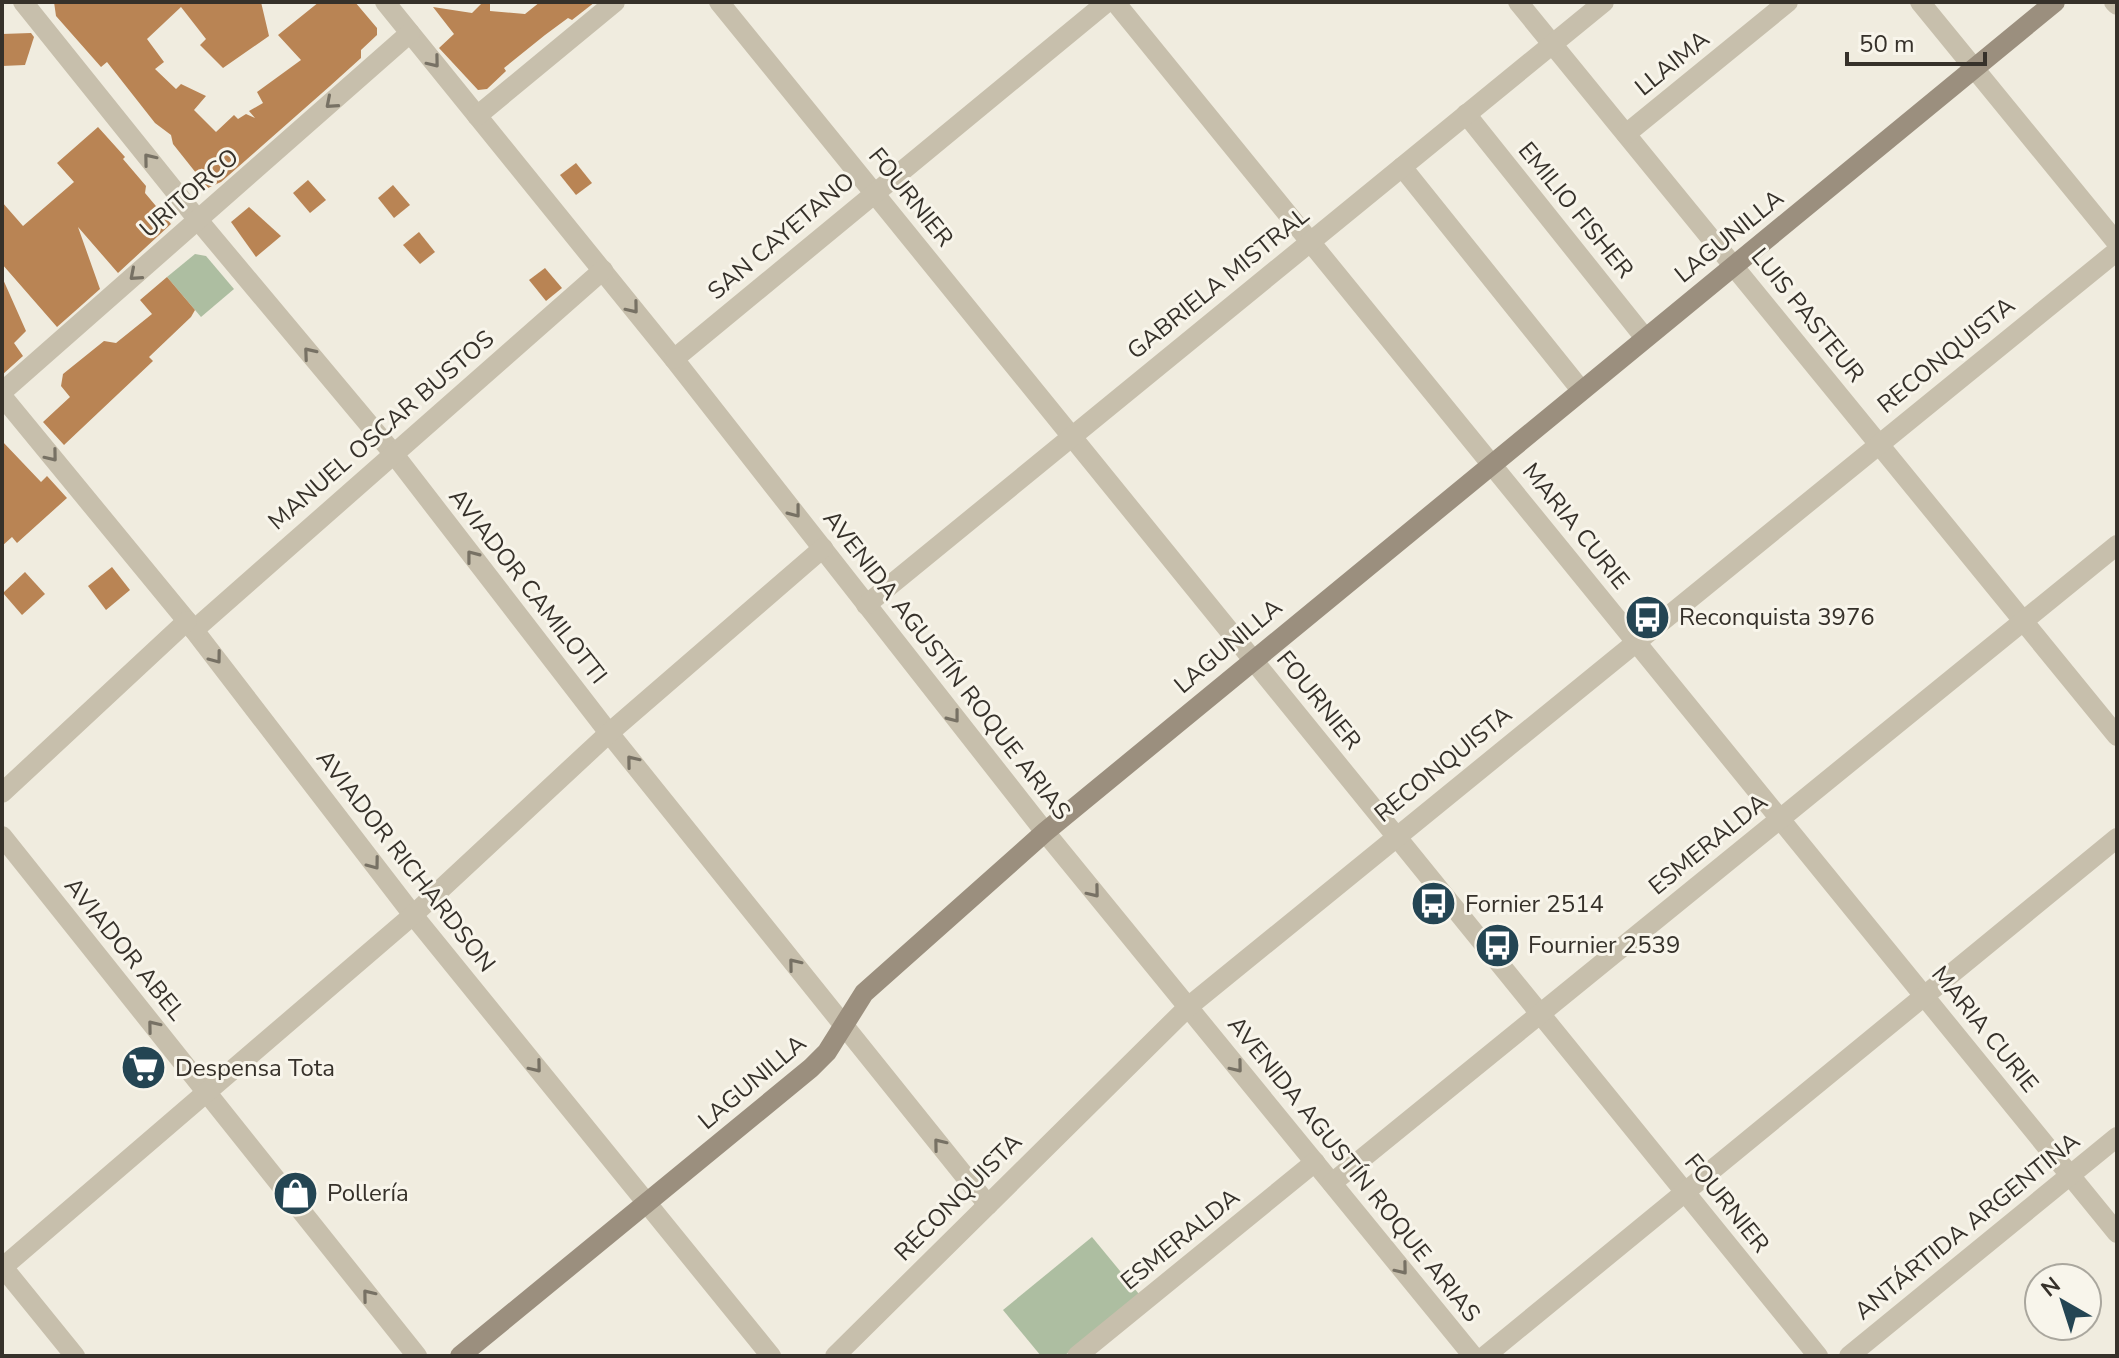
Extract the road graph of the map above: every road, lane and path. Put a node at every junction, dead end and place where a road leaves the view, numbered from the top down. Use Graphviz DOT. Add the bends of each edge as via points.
graph roads {
  1 [pos="23,2"];
  2 [pos="385,2"];
  3 [pos="615,2"];
  4 [pos="719,2"];
  5 [pos="1107,2"];
  6 [pos="1115,2"];
  7 [pos="1518,2"];
  8 [pos="1604,2"];
  9 [pos="1788,2"];
  10 [pos="1920,2"];
  11 [pos="2055,2"];
  12 [pos="410,33"];
  13 [pos="1553,44"];
  14 [pos="1974,68"];
  15 [pos="1466,114"];
  16 [pos="477,116"];
  17 [pos="1626,134"];
  18 [pos="1402,167"];
  19 [pos="874,192"];
  20 [pos="198,220"];
  21 [pos="1310,242"];
  22 [pos="2117,243"];
  23 [pos="2117,251"];
  24 [pos="1733,265"];
  25 [pos="603,270"];
  26 [pos="1645,338"];
  27 [pos="674,359"];
  28 [pos="1581,390"];
  29 [pos="2,394"];
  30 [pos="1072,436"];
  31 [pos="1879,443"];
  32 [pos="393,453"];
  33 [pos="1491,464"];
  34 [pos="2117,545"];
  35 [pos="823,548"];
  36 [pos="866,605"];
  37 [pos="2023,621"];
  38 [pos="191,626"];
  39 [pos="1635,641"];
  40 [pos="1252,659"];
  41 [pos="609,733"];
  42 [pos="2117,736"];
  43 [pos="2,793"];
  44 [pos="1780,819"];
  45 [pos="1045,832"];
  46 [pos="2,836"];
  47 [pos="1396,836"];
  48 [pos="2117,838"];
  49 [pos="413,915"];
  50 [pos="1924,996"];
  51 [pos="1188,1007"];
  52 [pos="1540,1014"];
  53 [pos="843,1025"];
  54 [pos="207,1093"];
  55 [pos="2117,1137"];
  56 [pos="1315,1162"];
  57 [pos="2070,1175"];
  58 [pos="1332,1183"];
  59 [pos="1685,1192"];
  60 [pos="647,1203"];
  61 [pos="988,1205"];
  62 [pos="2117,1233"];
  63 [pos="3,1266"];
  64 [pos="75,1356"];
  65 [pos="417,1356"];
  66 [pos="460,1356"];
  67 [pos="771,1356"];
  68 [pos="835,1356"];
  69 [pos="1077,1356"];
  70 [pos="1473,1356"];
  71 [pos="1485,1356"];
  72 [pos="1818,1356"];
  73 [pos="1849,1356"];
  20 -- 1 [label="street, AVIADOR CAMILOTTI, one-way"];
  2 -- 12 [label="street, AVENIDA AGUSTÍN ROQUE ARIAS"];
  3 -- 16 [label="street"];
  4 -- 19 [label="street, FOURNIER"];
  5 -- 19 [label="street, SAN CAYETANO"];
  6 -- 21 [label="street, MARIA CURIE"];
  7 -- 13 [label="street, LUIS PASTEUR"];
  8 -- 13 [label="street, GABRIELA MISTRAL"];
  9 -- 17 [label="street, LLAIMA"];
  10 -- 14 [label="street"];
  11 -- 14 [label="main road, LAGUNILLA"];
  12 -- 16 [label="street, AVENIDA AGUSTÍN ROQUE ARIAS, one-way"];
  12 -- 20 [label="street, URITORCO, one-way"];
  13 -- 15 [label="street, GABRIELA MISTRAL"];
  13 -- 17 [label="street, LUIS PASTEUR"];
  14 -- 22 [label="street"];
  14 -- 24 [label="main road, LAGUNILLA"];
  15 -- 18 [label="street, GABRIELA MISTRAL"];
  15 -- 26 [label="street, EMILIO FISHER"];
  16 -- 25 [label="street, AVENIDA AGUSTÍN ROQUE ARIAS"];
  17 -- 24 [label="street, LUIS PASTEUR"];
  18 -- 21 [label="street, GABRIELA MISTRAL"];
  18 -- 28 [label="street"];
  19 -- 27 [label="street, SAN CAYETANO"];
  19 -- 30 [label="street, FOURNIER"];
  20 -- 29 [label="street, URITORCO, one-way"];
  32 -- 20 [label="street, AVIADOR CAMILOTTI, one-way"];
  21 -- 30 [label="street, GABRIELA MISTRAL"];
  21 -- 33 [label="street, MARIA CURIE"];
  23 -- 31 [label="street, RECONQUISTA"];
  24 -- 26 [label="main road, LAGUNILLA"];
  24 -- 31 [label="street, LUIS PASTEUR"];
  25 -- 27 [label="street, AVENIDA AGUSTÍN ROQUE ARIAS, one-way"];
  25 -- 32 [label="street, MANUEL OSCAR BUSTOS"];
  26 -- 28 [label="main road, LAGUNILLA"];
  27 -- 35 [label="street, AVENIDA AGUSTÍN ROQUE ARIAS, one-way"];
  28 -- 33 [label="main road, LAGUNILLA"];
  29 -- 38 [label="street, AVIADOR RICHARDSON, one-way"];
  30 -- 36 [label="street, GABRIELA MISTRAL"];
  30 -- 40 [label="street, FOURNIER"];
  31 -- 37 [label="street, LUIS PASTEUR"];
  31 -- 39 [label="street, RECONQUISTA"];
  32 -- 38 [label="street, MANUEL OSCAR BUSTOS"];
  41 -- 32 [label="street, AVIADOR CAMILOTTI, one-way"];
  33 -- 39 [label="street, MARIA CURIE"];
  33 -- 40 [label="main road, LAGUNILLA"];
  34 -- 37 [label="street, ESMERALDA"];
  35 -- 36 [label="street, AVENIDA AGUSTÍN ROQUE ARIAS"];
  35 -- 41 [label="street"];
  36 -- 45 [label="street, AVENIDA AGUSTÍN ROQUE ARIAS, one-way"];
  37 -- 42 [label="street, LUIS PASTEUR"];
  37 -- 44 [label="street, ESMERALDA"];
  38 -- 43 [label="street, MANUEL OSCAR BUSTOS"];
  38 -- 49 [label="street, AVIADOR RICHARDSON, one-way"];
  39 -- 44 [label="street, MARIA CURIE"];
  39 -- 47 [label="street, RECONQUISTA"];
  40 -- 45 [label="main road, LAGUNILLA"];
  40 -- 47 [label="street, FOURNIER"];
  41 -- 49 [label="street"];
  53 -- 41 [label="street, AVIADOR CAMILOTTI, one-way"];
  44 -- 50 [label="street, MARIA CURIE"];
  44 -- 52 [label="street, ESMERALDA"];
  45 -- 51 [label="street, AVENIDA AGUSTÍN ROQUE ARIAS, one-way"];
  45 -- 53 [label="main road, LAGUNILLA" via="864,993"];
  54 -- 46 [label="street, AVIADOR ABEL, one-way"];
  47 -- 51 [label="street, RECONQUISTA"];
  47 -- 52 [label="street, FOURNIER"];
  48 -- 50 [label="street"];
  49 -- 54 [label="street"];
  49 -- 60 [label="street, AVIADOR RICHARDSON, one-way"];
  50 -- 57 [label="street, MARIA CURIE"];
  50 -- 59 [label="street"];
  51 -- 56 [label="street, AVENIDA AGUSTÍN ROQUE ARIAS, one-way"];
  51 -- 61 [label="street, RECONQUISTA"];
  52 -- 58 [label="street, ESMERALDA"];
  52 -- 59 [label="street, FOURNIER"];
  53 -- 60 [label="main road, LAGUNILLA" via="811,1068"];
  61 -- 53 [label="street, AVIADOR CAMILOTTI, one-way"];
  54 -- 63 [label="street"];
  65 -- 54 [label="street, AVIADOR ABEL, one-way"];
  55 -- 57 [label="street, ANTÁRTIDA ARGENTINA"];
  56 -- 58 [label="street, AVENIDA AGUSTÍN ROQUE ARIAS"];
  56 -- 69 [label="street, ESMERALDA"];
  57 -- 62 [label="street, MARIA CURIE"];
  57 -- 73 [label="street, ANTÁRTIDA ARGENTINA"];
  58 -- 70 [label="street, AVENIDA AGUSTÍN ROQUE ARIAS, one-way"];
  59 -- 71 [label="street"];
  59 -- 72 [label="street, FOURNIER"];
  60 -- 66 [label="main road, LAGUNILLA"];
  60 -- 67 [label="street, AVIADOR RICHARDSON"];
  61 -- 68 [label="street, RECONQUISTA"];
  63 -- 64 [label="street"];
}
